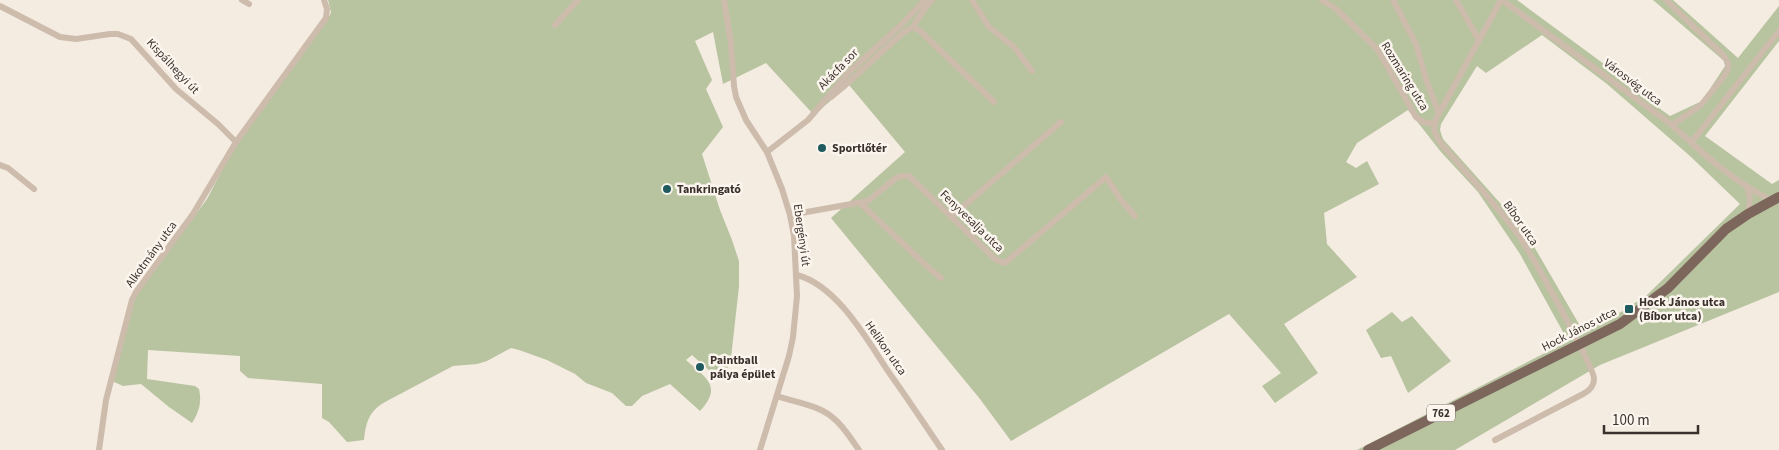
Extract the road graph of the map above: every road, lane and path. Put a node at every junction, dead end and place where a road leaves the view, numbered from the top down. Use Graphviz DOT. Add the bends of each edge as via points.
graph roads {
  1 [pos="242,0"];
  2 [pos="324,0"];
  3 [pos="578,0"];
  4 [pos="724,0"];
  5 [pos="924,0"];
  6 [pos="932,0"];
  7 [pos="972,0"];
  8 [pos="1322,0"];
  9 [pos="1392,0"];
  10 [pos="1456,0"];
  11 [pos="1502,0"];
  12 [pos="1666,0"];
  13 [pos="249,4"];
  14 [pos="0,6"];
  15 [pos="555,25"];
  16 [pos="913,28"];
  17 [pos="1779,31"];
  18 [pos="1479,40"];
  19 [pos="1032,71"];
  20 [pos="825,99"];
  21 [pos="994,102"];
  22 [pos="1439,113"];
  23 [pos="1060,122"];
  24 [pos="1434,124"];
  25 [pos="1672,125"];
  26 [pos="236,142"];
  27 [pos="1692,143"];
  28 [pos="767,152"];
  29 [pos="0,165"];
  30 [pos="1747,187"];
  31 [pos="34,189"];
  32 [pos="1775,199"];
  33 [pos="862,204"];
  34 [pos="1748,214"];
  35 [pos="790,215"];
  36 [pos="1135,216"];
  37 [pos="951,217"];
  38 [pos="797,275"];
  39 [pos="941,278"];
  40 [pos="1579,345"];
  41 [pos="777,396"];
  42 [pos="1495,440"];
  43 [pos="99,450"];
  44 [pos="760,450"];
  45 [pos="859,450"];
  46 [pos="942,450"];
  47 [pos="1368,450"];
  1 -- 13 [label="street"];
  2 -- 26 [label="street, Alkotmány utca" via="326,18"];
  3 -- 15 [label="street"];
  4 -- 28 [label="street, Ebergényi út" via="732,43 736,96 746,120"];
  5 -- 20 [label="street, Akácfa sor" via="848,72"];
  6 -- 16 [label="street"];
  7 -- 19 [label="street" via="989,27 1014,47"];
  8 -- 24 [label="street, Rozmaring utca" via="1336,9 1378,50 1416,117"];
  9 -- 22 [label="street" via="1416,44"];
  10 -- 18 [label="street"];
  11 -- 18 [label="street, Rozmaring utca"];
  11 -- 25 [label="street, Városvég utca"];
  12 -- 25 [label="street" via="1728,63 1728,70 1704,102"];
  14 -- 26 [label="street, Kispálhegyi út" via="60,37 76,39 118,34 131,39 167,80"];
  16 -- 20 [label="street" via="904,32 831,98"];
  16 -- 21 [label="street" via="920,31"];
  17 -- 27 [label="street"];
  18 -- 22 [label="street, Rozmaring utca"];
  20 -- 28 [label="street, Akácfa sor" via="808,120"];
  22 -- 24 [label="street, Rozmaring utca"];
  23 -- 37 [label="street"];
  24 -- 40 [label="street, Bíbor utca" via="1439,141 1490,198 1521,240"];
  25 -- 27 [label="street, Városvég utca"];
  26 -- 43 [label="street, Alkotmány utca" via="193,214 132,300 106,400"];
  27 -- 30 [label="street, Városvég utca"];
  28 -- 35 [label="street, Ebergényi út"];
  29 -- 31 [label="street"];
  30 -- 32 [label="street, Városvég utca"];
  30 -- 34 [label="street" via="1750,198"];
  32 -- 34 [label="main road, Hock János utca / 762"];
  33 -- 35 [label="street, Fenyvesalja utca"];
  33 -- 37 [label="street, Fenyvesalja utca" via="873,199 896,178 905,176 913,179"];
  33 -- 39 [label="street"];
  34 -- 40 [label="main road, Hock János utca / 762" via="1726,230 1650,303 1620,324"];
  35 -- 38 [label="street, Ebergényi út"];
  36 -- 37 [label="street, Fenyvesalja utca" via="1106,177 1005,263 998,262"];
  38 -- 41 [label="street, Ebergényi út" via="793,337"];
  38 -- 46 [label="street, Helikon utca" via="822,288 849,316"];
  40 -- 42 [label="street, Bíbor utca" via="1593,372 1594,379 1588,391"];
  40 -- 47 [label="main road, Hock János utca / 762"];
  41 -- 44 [label="street, Ebergényi út"];
  41 -- 45 [label="street" via="831,415"];
}
